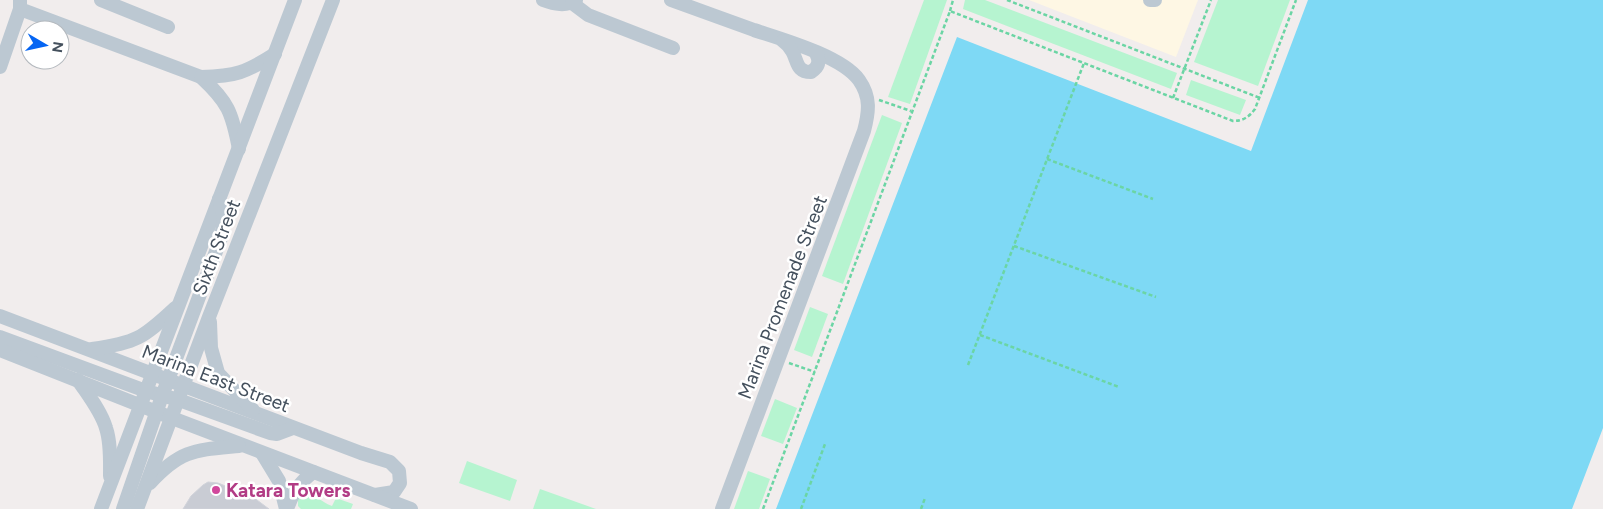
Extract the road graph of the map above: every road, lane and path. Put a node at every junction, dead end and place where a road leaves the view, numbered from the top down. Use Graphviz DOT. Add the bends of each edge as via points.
graph roads {
  1 [pos="100,0"];
  2 [pos="295,0"];
  3 [pos="333,0"];
  4 [pos="543,0"];
  5 [pos="671,0"];
  6 [pos="953,0"];
  7 [pos="1007,0"];
  8 [pos="1150,0"];
  9 [pos="1155,0"];
  10 [pos="1211,0"];
  11 [pos="1296,0"];
  12 [pos="574,2"];
  13 [pos="20,5"];
  14 [pos="950,11"];
  15 [pos="168,27"];
  16 [pos="783,40"];
  17 [pos="674,48"];
  18 [pos="816,53"];
  19 [pos="275,54"];
  20 [pos="1084,63"];
  21 [pos="0,67"];
  22 [pos="1185,69"];
  23 [pos="201,76"];
  24 [pos="868,97"];
  25 [pos="1173,98"];
  26 [pos="1260,98"];
  27 [pos="912,112"];
  28 [pos="238,148"];
  29 [pos="1047,159"];
  30 [pos="1153,199"];
  31 [pos="219,200"];
  32 [pos="1014,246"];
  33 [pos="1156,297"];
  34 [pos="178,306"];
  35 [pos="0,316"];
  36 [pos="209,317"];
  37 [pos="980,334"];
  38 [pos="0,337"];
  39 [pos="0,350"];
  40 [pos="89,350"];
  41 [pos="778,359"];
  42 [pos="968,365"];
  43 [pos="815,372"];
  44 [pos="153,373"];
  45 [pos="78,380"];
  46 [pos="169,380"];
  47 [pos="184,386"];
  48 [pos="1120,387"];
  49 [pos="146,391"];
  50 [pos="162,396"];
  51 [pos="179,400"];
  52 [pos="141,405"];
  53 [pos="157,412"];
  54 [pos="258,414"];
  55 [pos="172,418"];
  56 [pos="293,428"];
  57 [pos="826,444"];
  58 [pos="242,445"];
  59 [pos="262,453"];
  60 [pos="313,472"];
  61 [pos="109,486"];
  62 [pos="398,488"];
  63 [pos="144,489"];
  64 [pos="375,495"];
  65 [pos="925,498"];
  66 [pos="100,509"];
  67 [pos="123,509"];
  68 [pos="137,509"];
  69 [pos="286,509"];
  70 [pos="411,509"];
  71 [pos="418,509"];
  72 [pos="722,509"];
  73 [pos="763,509"];
  74 [pos="801,509"];
  75 [pos="921,509"];
  1 -- 15 [label="street"];
  2 -- 19 [label="street, Sixth Street"];
  3 -- 36 [label="street, Sixth Street"];
  4 -- 12 [label="street" via="557,4"];
  5 -- 16 [label="street"];
  6 -- 14 [label="path"];
  7 -- 22 [label="path"];
  8 -- 9 [label="street"];
  10 -- 22 [label="path"];
  11 -- 26 [label="path"];
  12 -- 17 [label="street" via="588,16"];
  13 -- 21 [label="street"];
  13 -- 23 [label="street"];
  14 -- 20 [label="path"];
  14 -- 27 [label="path"];
  16 -- 18 [label="street"];
  16 -- 18 [label="street" via="791,48 802,71 816,70 819,64"];
  18 -- 24 [label="street" via="850,70"];
  19 -- 23 [label="street" via="242,73"];
  19 -- 28 [label="street, Sixth Street"];
  20 -- 25 [label="path"];
  20 -- 29 [label="path"];
  22 -- 25 [label="path"];
  22 -- 26 [label="path"];
  23 -- 28 [label="street" via="227,106"];
  24 -- 27 [label="path"];
  24 -- 41 [label="street, Marina Promenade Street" via="869,113 864,131"];
  25 -- 26 [label="path" via="1238,121 1252,113"];
  27 -- 43 [label="path"];
  28 -- 31 [label="street, Sixth Street"];
  29 -- 30 [label="path"];
  29 -- 32 [label="path"];
  31 -- 34 [label="street, Sixth Street"];
  31 -- 46 [label="street" via="224,217 221,238"];
  32 -- 33 [label="path"];
  32 -- 37 [label="path"];
  34 -- 40 [label="street" via="139,338"];
  34 -- 44 [label="street, Sixth Street"];
  35 -- 40 [label="street, Marina East Street"];
  36 -- 47 [label="street, Sixth Street"];
  36 -- 54 [label="street" via="211,348 218,373"];
  37 -- 42 [label="path"];
  37 -- 48 [label="path"];
  38 -- 49 [label="street"];
  39 -- 45 [label="street"];
  40 -- 44 [label="street, Marina East Street"];
  41 -- 43 [label="path"];
  41 -- 72 [label="street, Marina Promenade Street"];
  43 -- 73 [label="path"];
  44 -- 46 [label="street, Marina East Street"];
  44 -- 49 [label="street, Sixth Street"];
  44 -- 50 [label="street"];
  45 -- 52 [label="street"];
  45 -- 61 [label="street" via="107,430"];
  46 -- 47 [label="street, Marina East Street"];
  46 -- 50 [label="street"];
  47 -- 50 [label="street"];
  47 -- 51 [label="street, Sixth Street"];
  47 -- 54 [label="street, Marina East Street"];
  49 -- 50 [label="street"];
  49 -- 52 [label="street, Sixth Street"];
  50 -- 51 [label="street"];
  50 -- 52 [label="street"];
  50 -- 53 [label="street"];
  50 -- 55 [label="street"];
  51 -- 55 [label="street, Sixth Street"];
  51 -- 56 [label="street" via="270,433"];
  52 -- 53 [label="street"];
  52 -- 61 [label="street, Sixth Street"];
  53 -- 55 [label="street"];
  53 -- 67 [label="street"];
  54 -- 56 [label="street, Marina East Street"];
  55 -- 58 [label="street"];
  55 -- 63 [label="street, Sixth Street"];
  56 -- 62 [label="street, Marina East Street" via="390,462 401,474"];
  57 -- 74 [label="path"];
  58 -- 59 [label="street"];
  58 -- 63 [label="street" via="186,453 170,463"];
  59 -- 60 [label="street"];
  59 -- 69 [label="street" via="279,481"];
  60 -- 64 [label="street"];
  60 -- 69 [label="street" via="295,490"];
  61 -- 66 [label="street, Sixth Street"];
  62 -- 64 [label="street" via="389,494"];
  62 -- 71 [label="street"];
  63 -- 68 [label="street, Sixth Street"];
  64 -- 70 [label="street"];
  65 -- 75 [label="path"];
}
